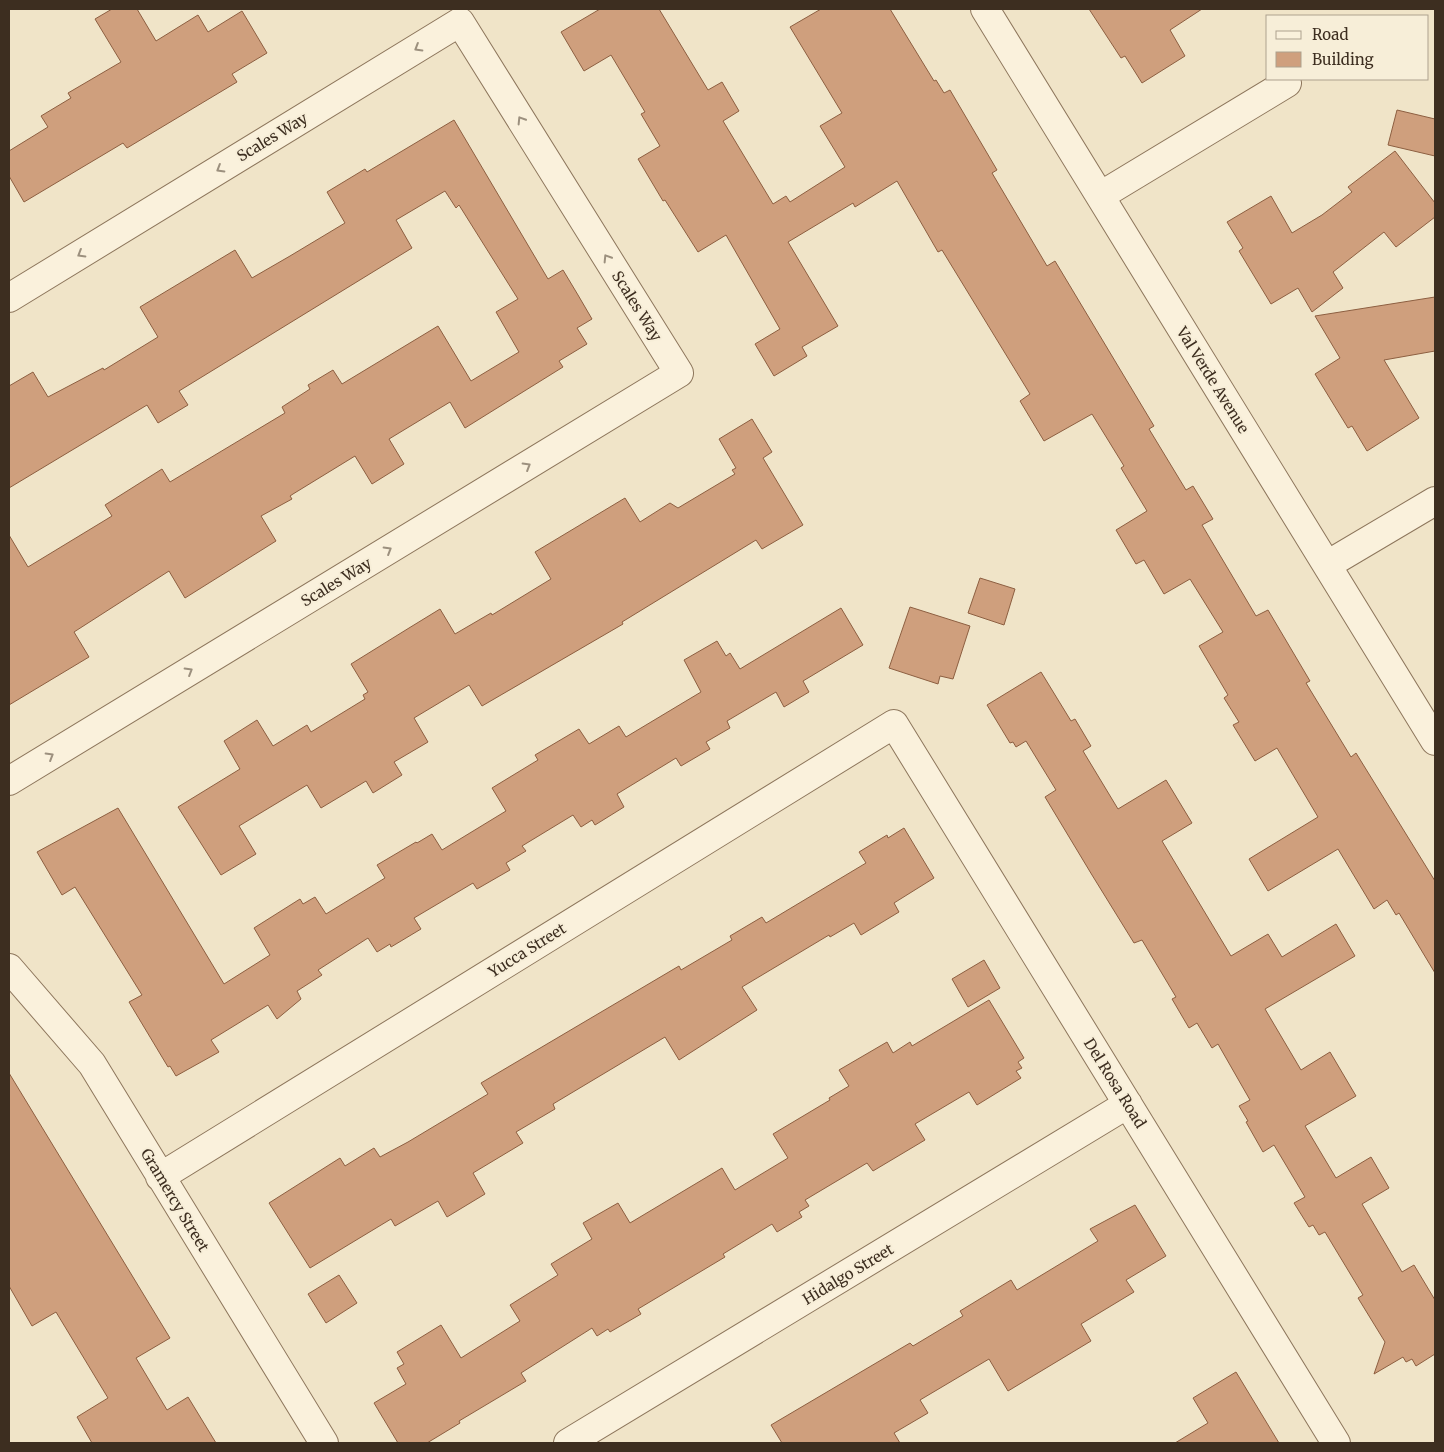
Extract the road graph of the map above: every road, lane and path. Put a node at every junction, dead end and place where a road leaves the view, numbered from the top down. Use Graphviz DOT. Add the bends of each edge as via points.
graph roads {
  1 [pos="985,9"];
  2 [pos="1287,84"];
  3 [pos="1100,196"];
  4 [pos="9,298"];
  5 [pos="1435,501"];
  6 [pos="1327,565"];
  7 [pos="894,724"];
  8 [pos="1435,742"];
  9 [pos="9,781"];
  10 [pos="9,968"];
  11 [pos="1128,1104"];
  12 [pos="160,1177"];
  13 [pos="324,1443"];
  14 [pos="568,1443"];
  15 [pos="1336,1443"];
  1 -- 3 [label="street, Val Verde Avenue"];
  2 -- 3 [label="street"];
  3 -- 6 [label="street, Val Verde Avenue"];
  9 -- 4 [label="street, Scales Way, one-way" via="679,373 460,22"];
  5 -- 6 [label="street"];
  6 -- 8 [label="street, Val Verde Avenue"];
  7 -- 11 [label="street, Del Rosa Road"];
  7 -- 12 [label="street, Yucca Street"];
  10 -- 12 [label="street, Gramercy Street" via="92,1064"];
  11 -- 14 [label="street, Hidalgo Street"];
  11 -- 15 [label="street, Del Rosa Road"];
  12 -- 13 [label="street, Gramercy Street"];
}
